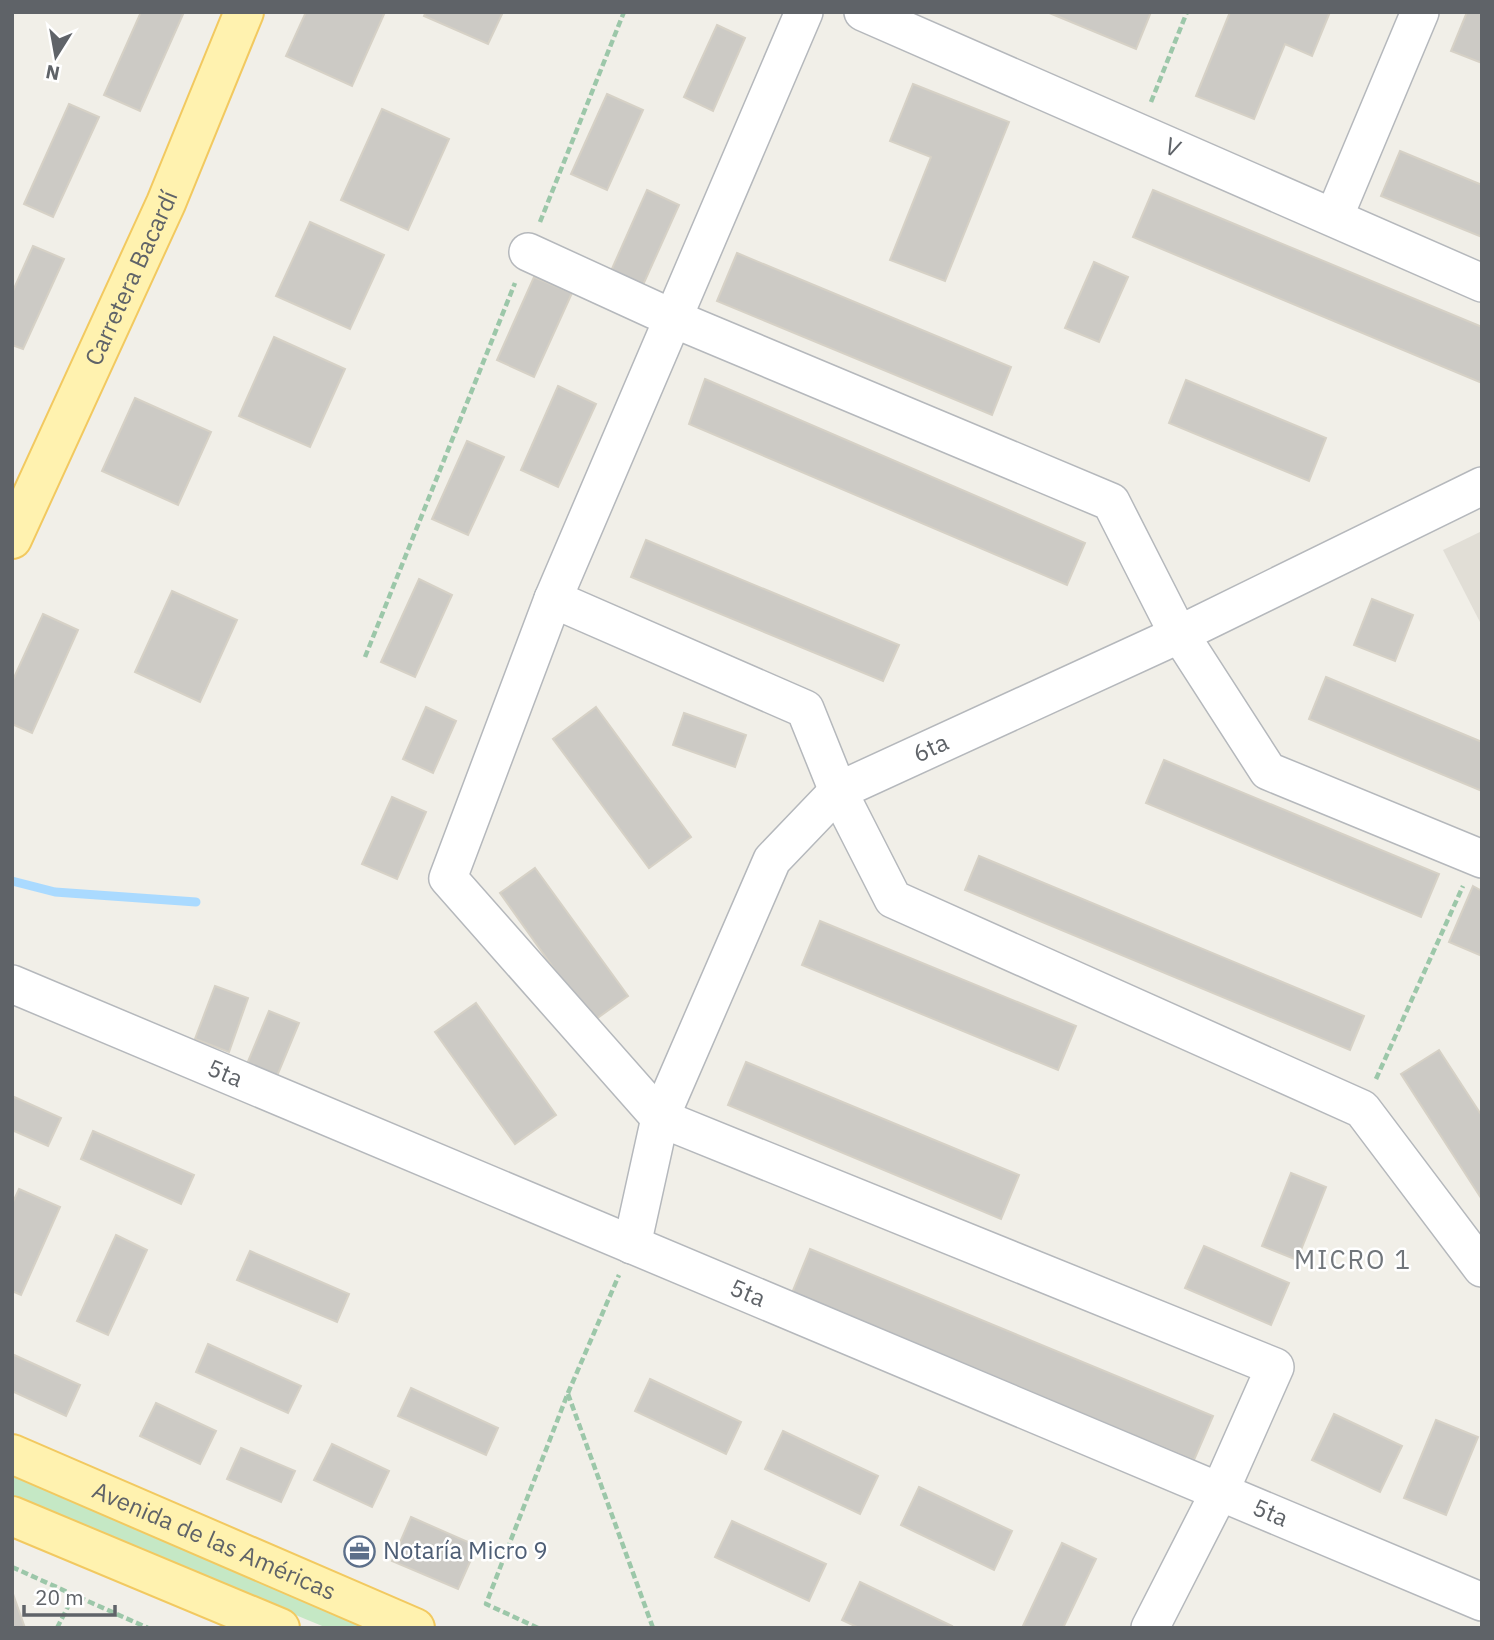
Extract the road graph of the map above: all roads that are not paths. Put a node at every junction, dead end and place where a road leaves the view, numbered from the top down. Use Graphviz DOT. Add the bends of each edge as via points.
graph roads {
  1 [pos="244,12"];
  2 [pos="804,12"];
  3 [pos="863,12"];
  4 [pos="1420,12"];
  5 [pos="1334,217"];
  6 [pos="528,252"];
  7 [pos="1482,284"];
  8 [pos="672,318"];
  9 [pos="1482,486"];
  10 [pos="12,539"];
  11 [pos="553,599"];
  12 [pos="1180,634"];
  13 [pos="838,791"];
  14 [pos="1479,858"];
  15 [pos="12,984"];
  16 [pos="660,1118"];
  17 [pos="632,1245"];
  18 [pos="1482,1268"];
  19 [pos="12,1454"];
  20 [pos="1220,1491"];
  21 [pos="12,1516"];
  22 [pos="1482,1602"];
  23 [pos="280,1628"];
  24 [pos="415,1628"];
  25 [pos="1150,1628"];
  1 -- 10 [label="main road, Carretera Bacardí" via="166,204"];
  2 -- 8 [label="street"];
  3 -- 5 [label="street, V"];
  4 -- 5 [label="street"];
  5 -- 7 [label="street, V"];
  6 -- 8 [label="street"];
  8 -- 11 [label="street"];
  8 -- 12 [label="street" via="1111,502"];
  9 -- 12 [label="street, 6ta"];
  11 -- 13 [label="street" via="805,709"];
  11 -- 16 [label="street" via="448,878"];
  12 -- 13 [label="street, 6ta"];
  12 -- 14 [label="street" via="1268,771"];
  13 -- 16 [label="street, 6ta" via="772,860"];
  13 -- 18 [label="street" via="893,899 1362,1109"];
  15 -- 17 [label="street, 5ta"];
  16 -- 17 [label="street, 6ta"];
  16 -- 20 [label="street" via="1275,1367"];
  17 -- 20 [label="street, 5ta"];
  19 -- 24 [label="main road, Avenida de las Américas"];
  20 -- 22 [label="street, 5ta"];
  20 -- 25 [label="street"];
  21 -- 23 [label="main road"];
}
